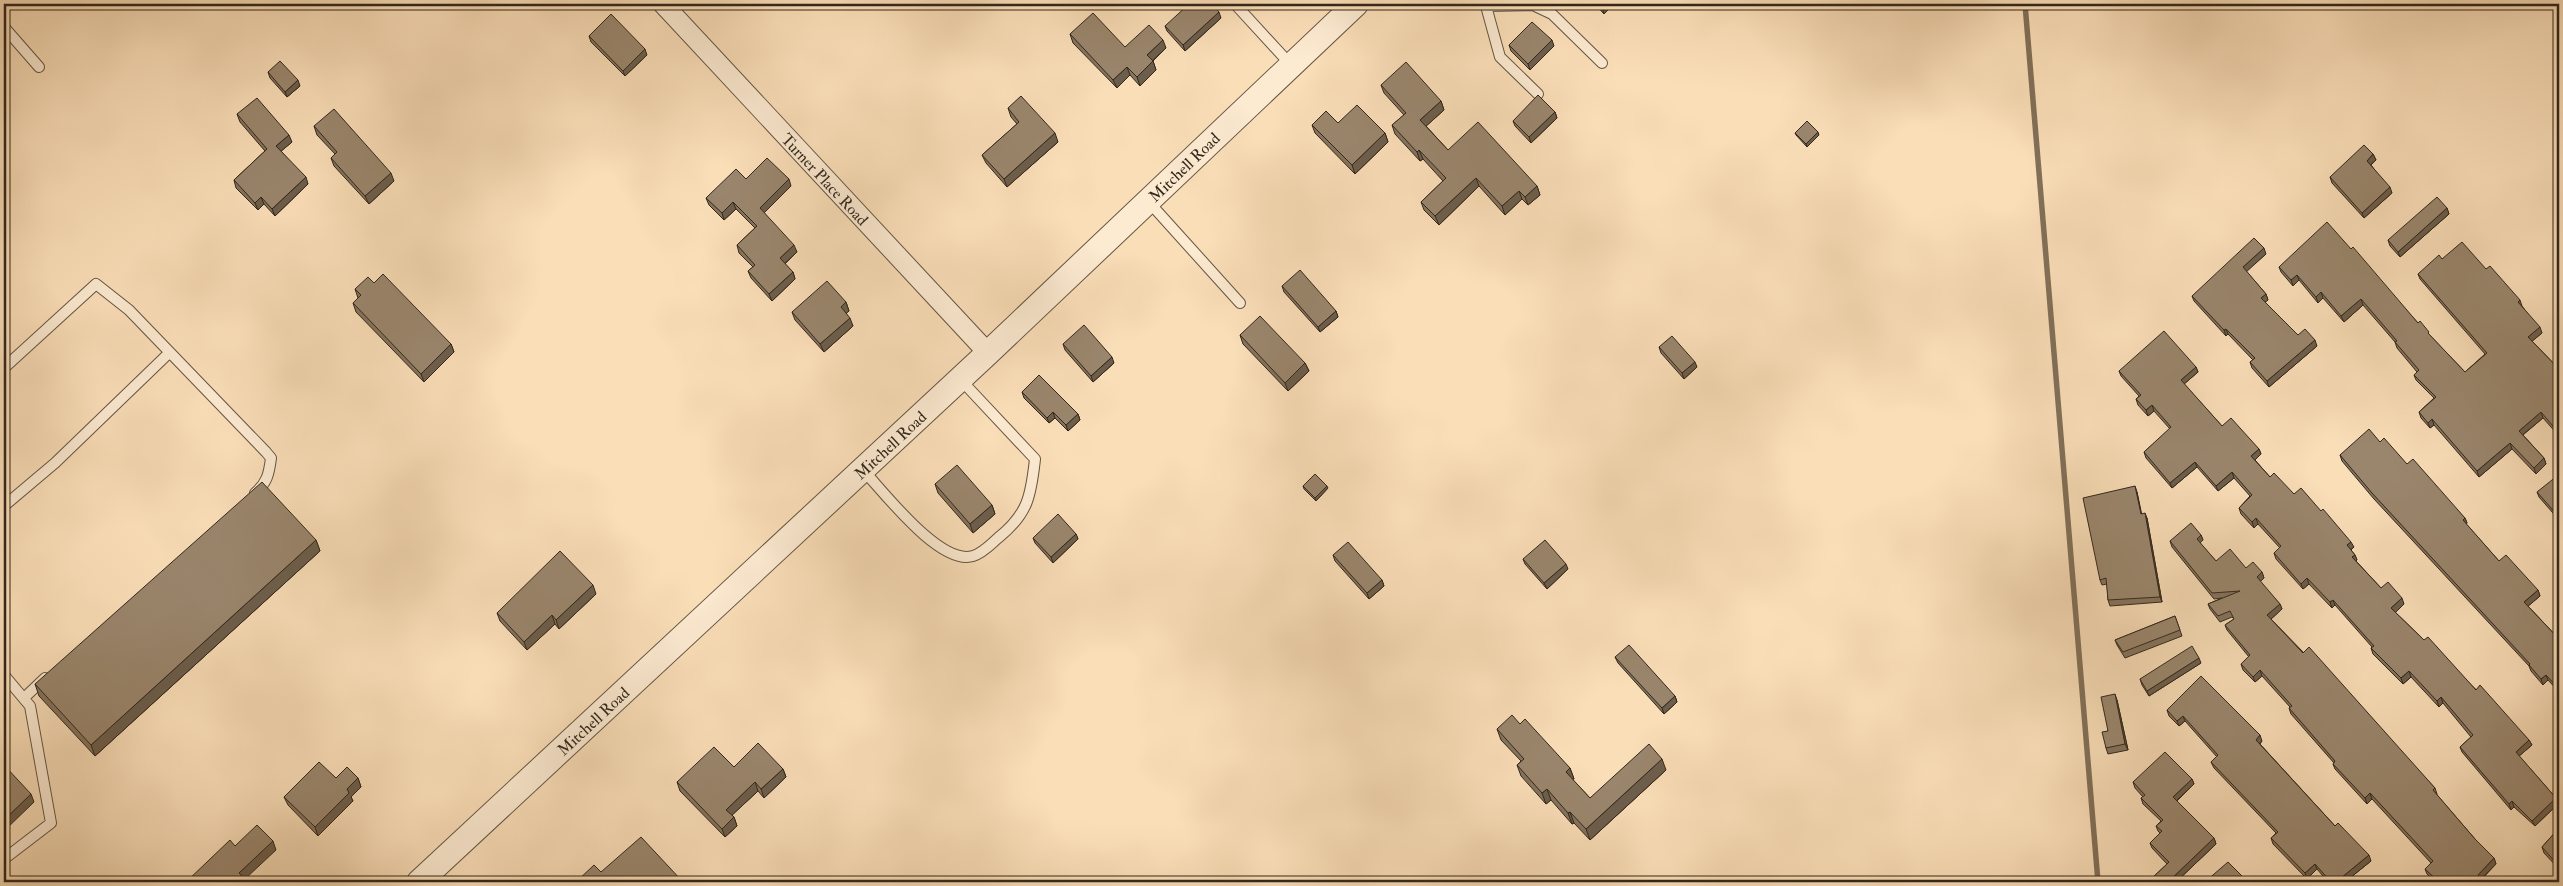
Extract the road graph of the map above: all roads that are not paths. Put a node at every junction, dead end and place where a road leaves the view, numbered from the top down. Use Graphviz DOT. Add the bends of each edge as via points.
graph roads {
  1 [pos="662,4"];
  2 [pos="1235,4"];
  3 [pos="1356,4"];
  4 [pos="1484,5"];
  5 [pos="4,27"];
  6 [pos="1602,63"];
  7 [pos="1291,65"];
  8 [pos="39,68"];
  9 [pos="1538,94"];
  10 [pos="1148,202"];
  11 [pos="1240,303"];
  12 [pos="169,353"];
  13 [pos="988,354"];
  14 [pos="4,368"];
  15 [pos="960,379"];
  16 [pos="863,470"];
  17 [pos="244,502"];
  18 [pos="4,506"];
  19 [pos="51,674"];
  20 [pos="4,675"];
  21 [pos="24,698"];
  22 [pos="4,860"];
  23 [pos="419,882"];
  1 -- 13 [label="street, Turner Place Road"];
  2 -- 7 [label="lane"];
  3 -- 7 [label="street, Mitchell Road"];
  4 -- 6 [label="lane" via="1532,5 1552,14"];
  4 -- 9 [label="lane" via="1500,57"];
  5 -- 8 [label="lane"];
  7 -- 10 [label="street, Mitchell Road"];
  10 -- 11 [label="lane"];
  10 -- 13 [label="street, Mitchell Road"];
  12 -- 14 [label="lane" via="129,310 96,284"];
  12 -- 17 [label="lane" via="271,458 265,484"];
  12 -- 18 [label="lane"];
  13 -- 15 [label="street, Mitchell Road"];
  15 -- 16 [label="street, Mitchell Road"];
  15 -- 16 [label="lane" via="1036,459 1031,494 1025,510 1012,527 972,556 954,555 926,537"];
  16 -- 23 [label="street, Mitchell Road"];
  19 -- 21 [label="lane"];
  20 -- 21 [label="lane"];
  21 -- 22 [label="lane" via="30,706 51,823"];
}
